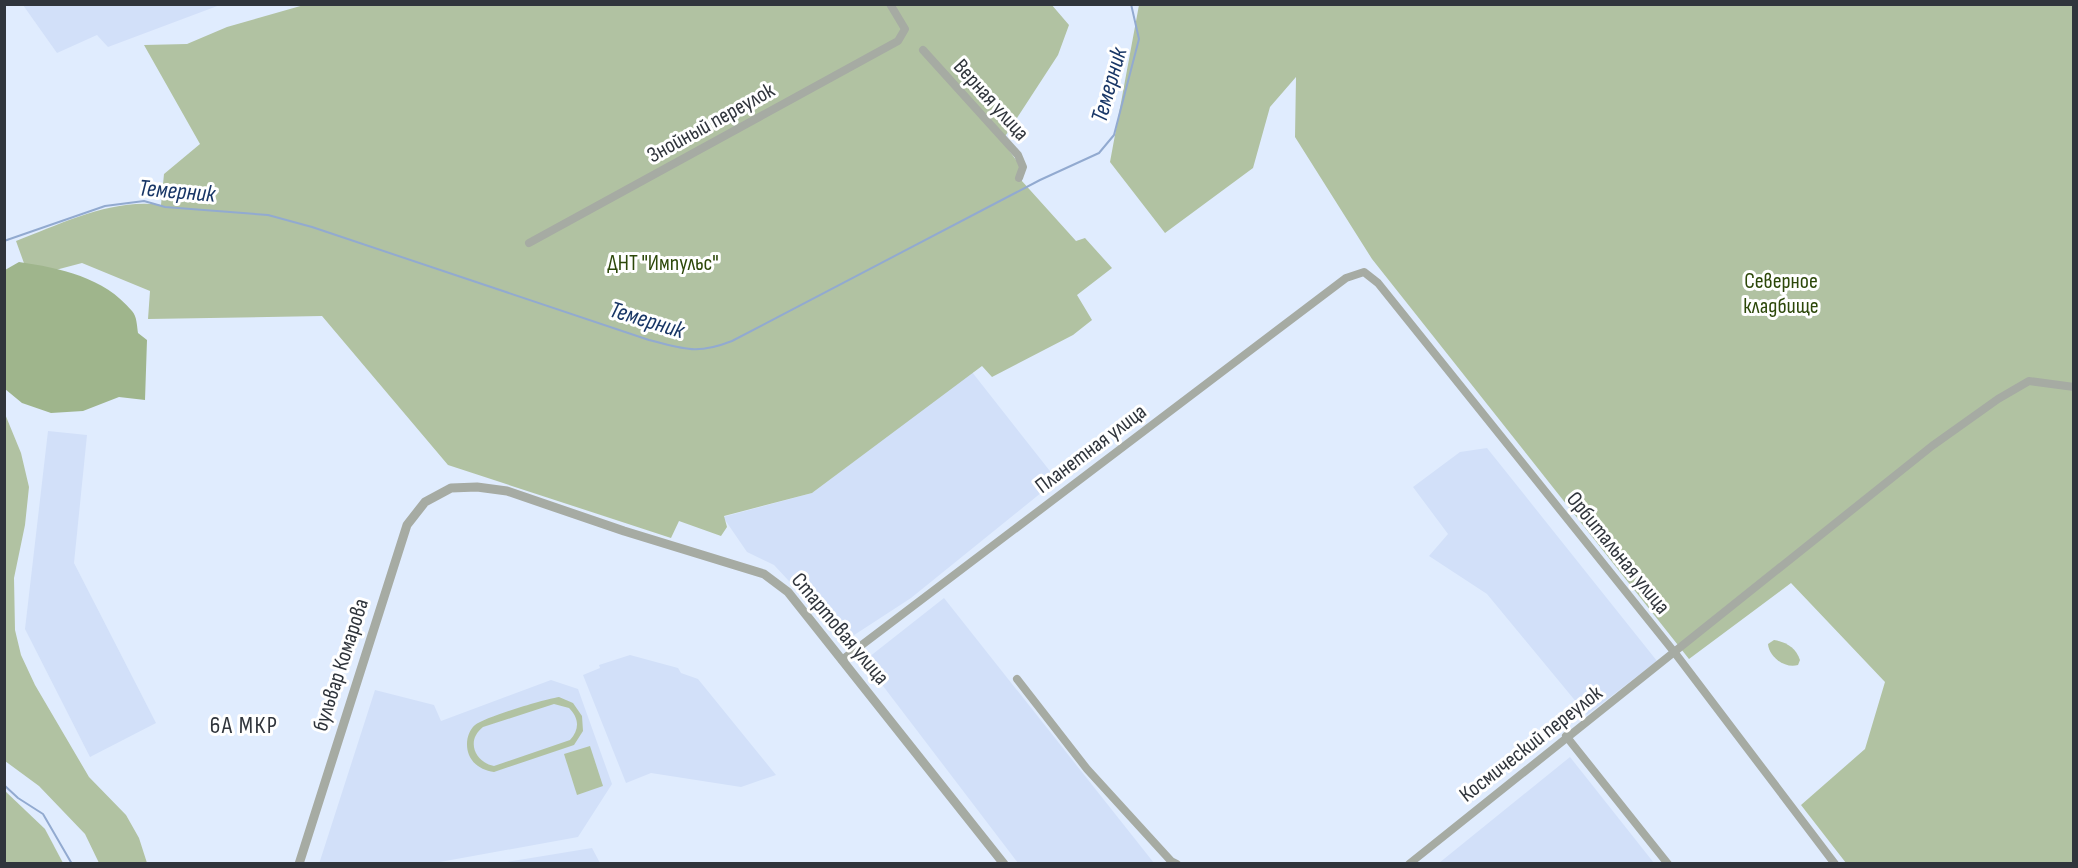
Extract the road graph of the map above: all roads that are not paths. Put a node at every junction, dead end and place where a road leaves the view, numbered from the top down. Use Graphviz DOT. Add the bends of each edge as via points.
graph roads {
  1 [pos="890,4"];
  2 [pos="923,50"];
  3 [pos="1019,178"];
  4 [pos="529,243"];
  5 [pos="1364,272"];
  6 [pos="2073,387"];
  7 [pos="440,492"];
  8 [pos="1674,653"];
  9 [pos="842,660"];
  10 [pos="1017,680"];
  11 [pos="1566,736"];
  12 [pos="299,864"];
  13 [pos="1004,864"];
  14 [pos="1177,864"];
  15 [pos="1409,864"];
  16 [pos="1668,864"];
  17 [pos="1835,864"];
  1 -- 4 [label="street, Знойный переулок" via="905,29 898,41"];
  2 -- 3 [label="street, Верная улица" via="1018,155 1023,167"];
  5 -- 8 [label="street, Орбитальная улица" via="1385,292"];
  5 -- 9 [label="street, Планетная улица" via="1346,278"];
  6 -- 8 [label="street, Космический переулок" via="2029,381 1998,399 1932,446"];
  7 -- 9 [label="street, Стартовая улица" via="462,487 507,491 764,574 788,592"];
  7 -- 12 [label="street, бульвар Комарова" via="414,513 400,540"];
  8 -- 11 [label="street, Космический переулок"];
  8 -- 17 [label="street, Орбитальная улица"];
  9 -- 13 [label="street, Стартовая улица"];
  10 -- 14 [label="street" via="1087,769"];
  11 -- 15 [label="street, Космический переулок"];
  11 -- 16 [label="street"];
}
